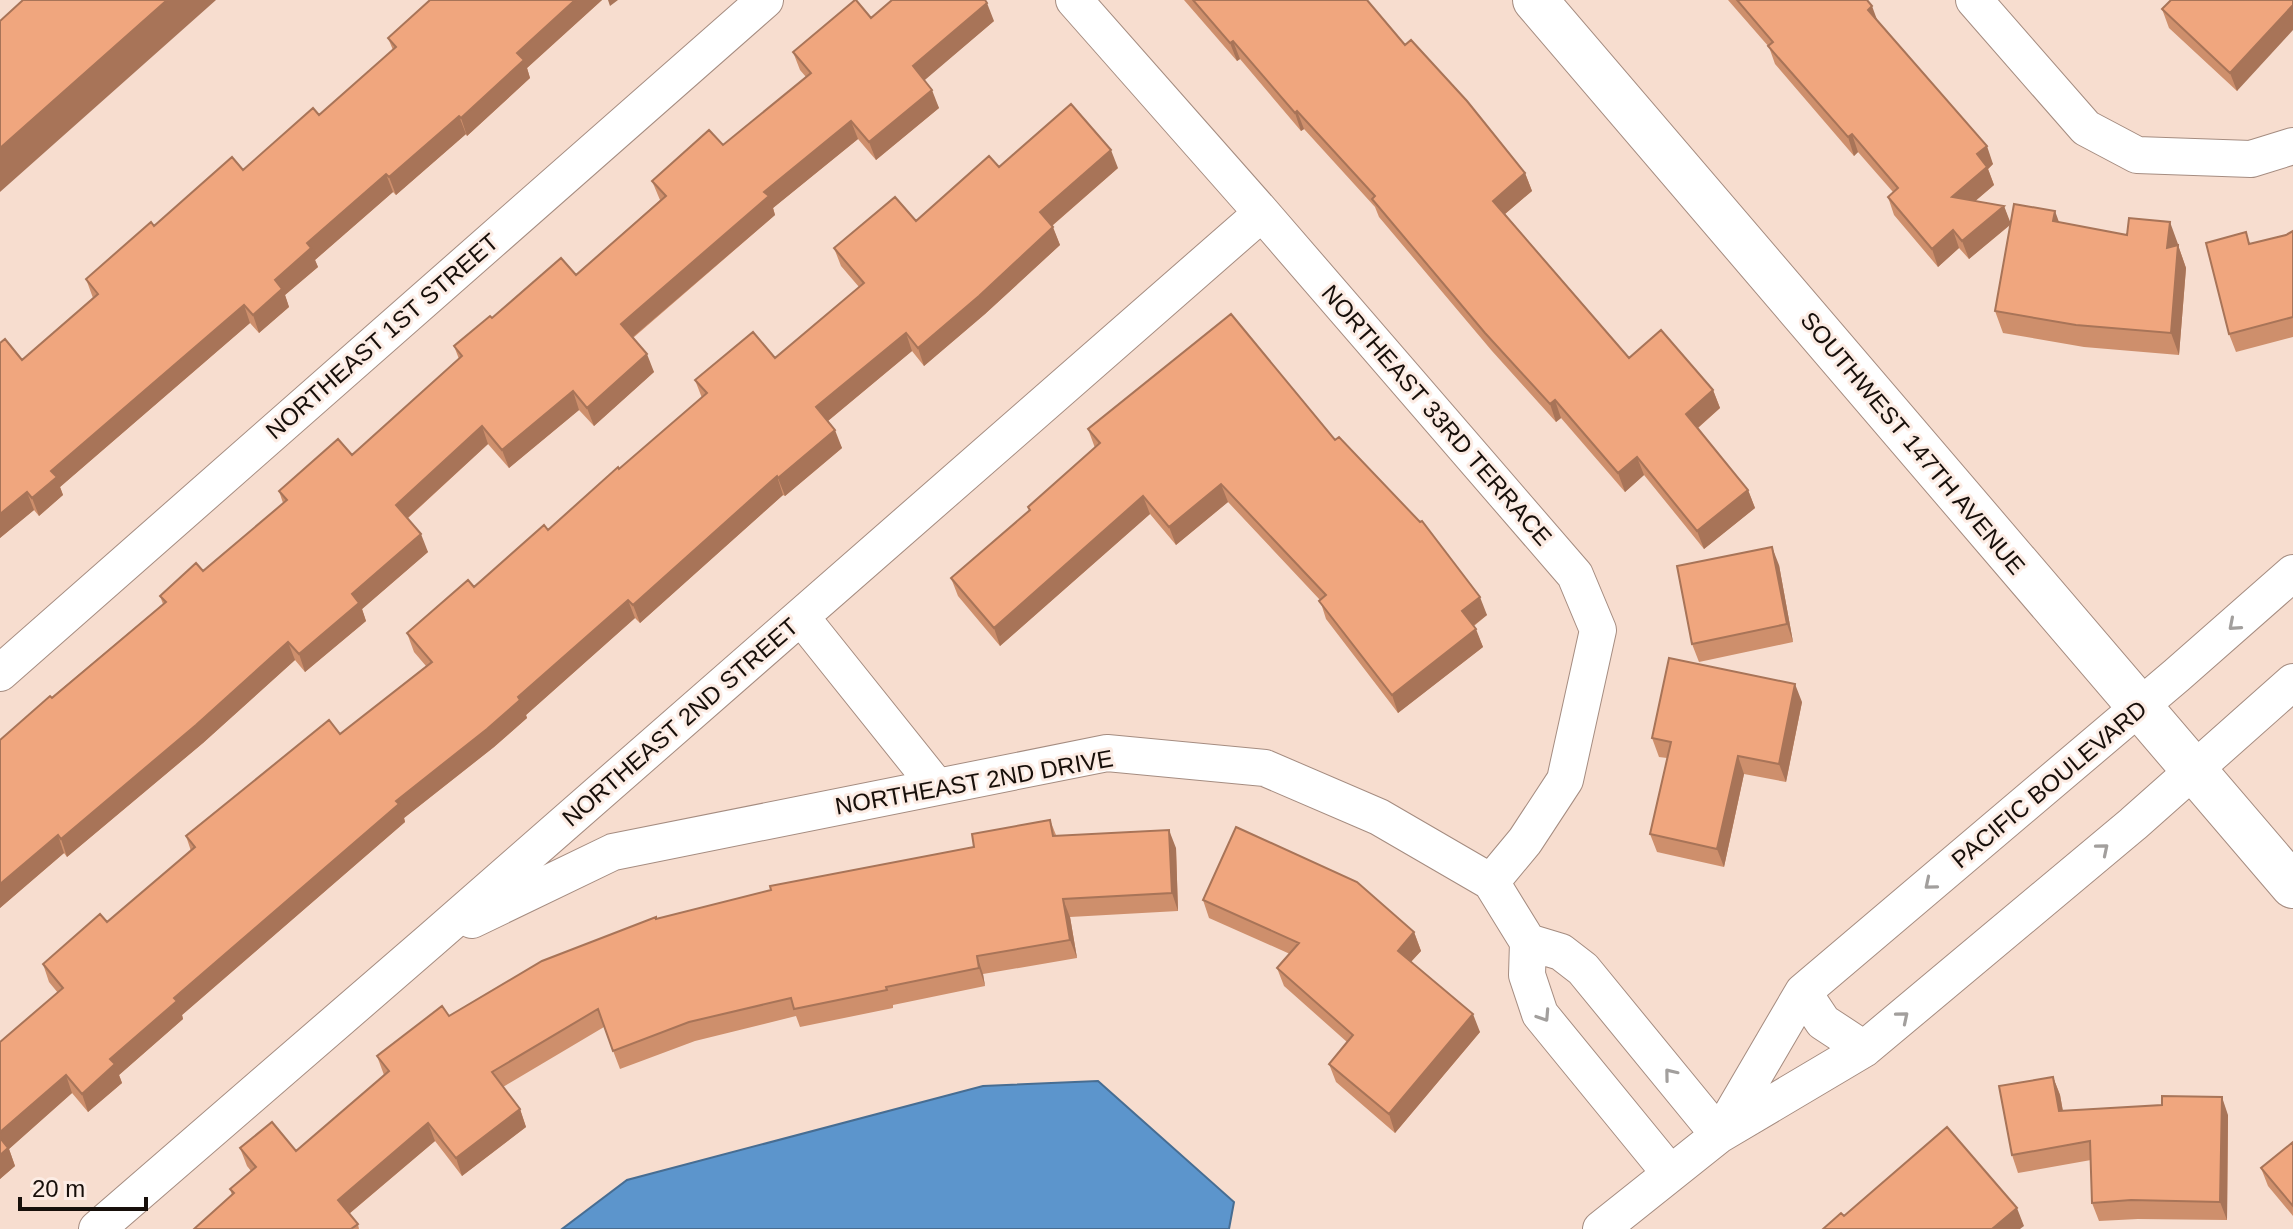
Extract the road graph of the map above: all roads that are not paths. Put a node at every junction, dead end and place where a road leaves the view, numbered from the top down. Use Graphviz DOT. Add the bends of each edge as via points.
graph roads {
  1 [pos="765,0"];
  2 [pos="1074,0"];
  3 [pos="1535,0"];
  4 [pos="1974,0"];
  5 [pos="2293,146"];
  6 [pos="1262,213"];
  7 [pos="2293,573"];
  8 [pos="801,617"];
  9 [pos="0,673"];
  10 [pos="2293,682"];
  11 [pos="2140,707"];
  12 [pos="2194,771"];
  13 [pos="937,787"];
  14 [pos="1491,882"];
  15 [pos="2293,886"];
  16 [pos="431,940"];
  17 [pos="1528,942"];
  18 [pos="1803,992"];
  19 [pos="1864,1049"];
  20 [pos="1719,1135"];
  21 [pos="1670,1173"];
  22 [pos="97,1229"];
  23 [pos="1601,1229"];
  1 -- 9 [label="street, NORTHEAST 1ST STREET"];
  2 -- 6 [label="street, NORTHEAST 33RD TERRACE"];
  3 -- 11 [label="street, SOUTHWEST 147TH AVENUE"];
  4 -- 5 [label="street" via="2086,128 2137,155 2251,159"];
  6 -- 8 [label="street, NORTHEAST 2ND STREET"];
  6 -- 14 [label="street, NORTHEAST 33RD TERRACE" via="1575,575 1598,630 1565,780"];
  7 -- 11 [label="street, PACIFIC BOULEVARD, one-way"];
  8 -- 13 [label="street"];
  8 -- 16 [label="street, NORTHEAST 2ND STREET"];
  10 -- 12 [label="street, PACIFIC BOULEVARD"];
  11 -- 12 [label="street, SOUTHWEST 147TH AVENUE"];
  11 -- 18 [label="street, PACIFIC BOULEVARD, one-way"];
  12 -- 15 [label="street, SOUTHWEST 147TH AVENUE"];
  19 -- 12 [label="street, PACIFIC BOULEVARD, one-way"];
  13 -- 14 [label="street, NORTHEAST 2ND DRIVE" via="1107,753 1265,768 1379,817"];
  13 -- 16 [label="street, NORTHEAST 2ND DRIVE" via="613,852"];
  14 -- 17 [label="street, NORTHEAST 2ND DRIVE"];
  16 -- 22 [label="street, NORTHEAST 2ND STREET"];
  20 -- 17 [label="street, one-way" via="1583,969 1561,952"];
  17 -- 21 [label="street, NORTHEAST 2ND DRIVE, one-way" via="1527,975 1540,1014"];
  18 -- 19 [label="street" via="1823,1022"];
  18 -- 20 [label="street, PACIFIC BOULEVARD"];
  19 -- 20 [label="street, PACIFIC BOULEVARD"];
  20 -- 21 [label="street, PACIFIC BOULEVARD"];
  21 -- 23 [label="street, PACIFIC BOULEVARD"];
}
